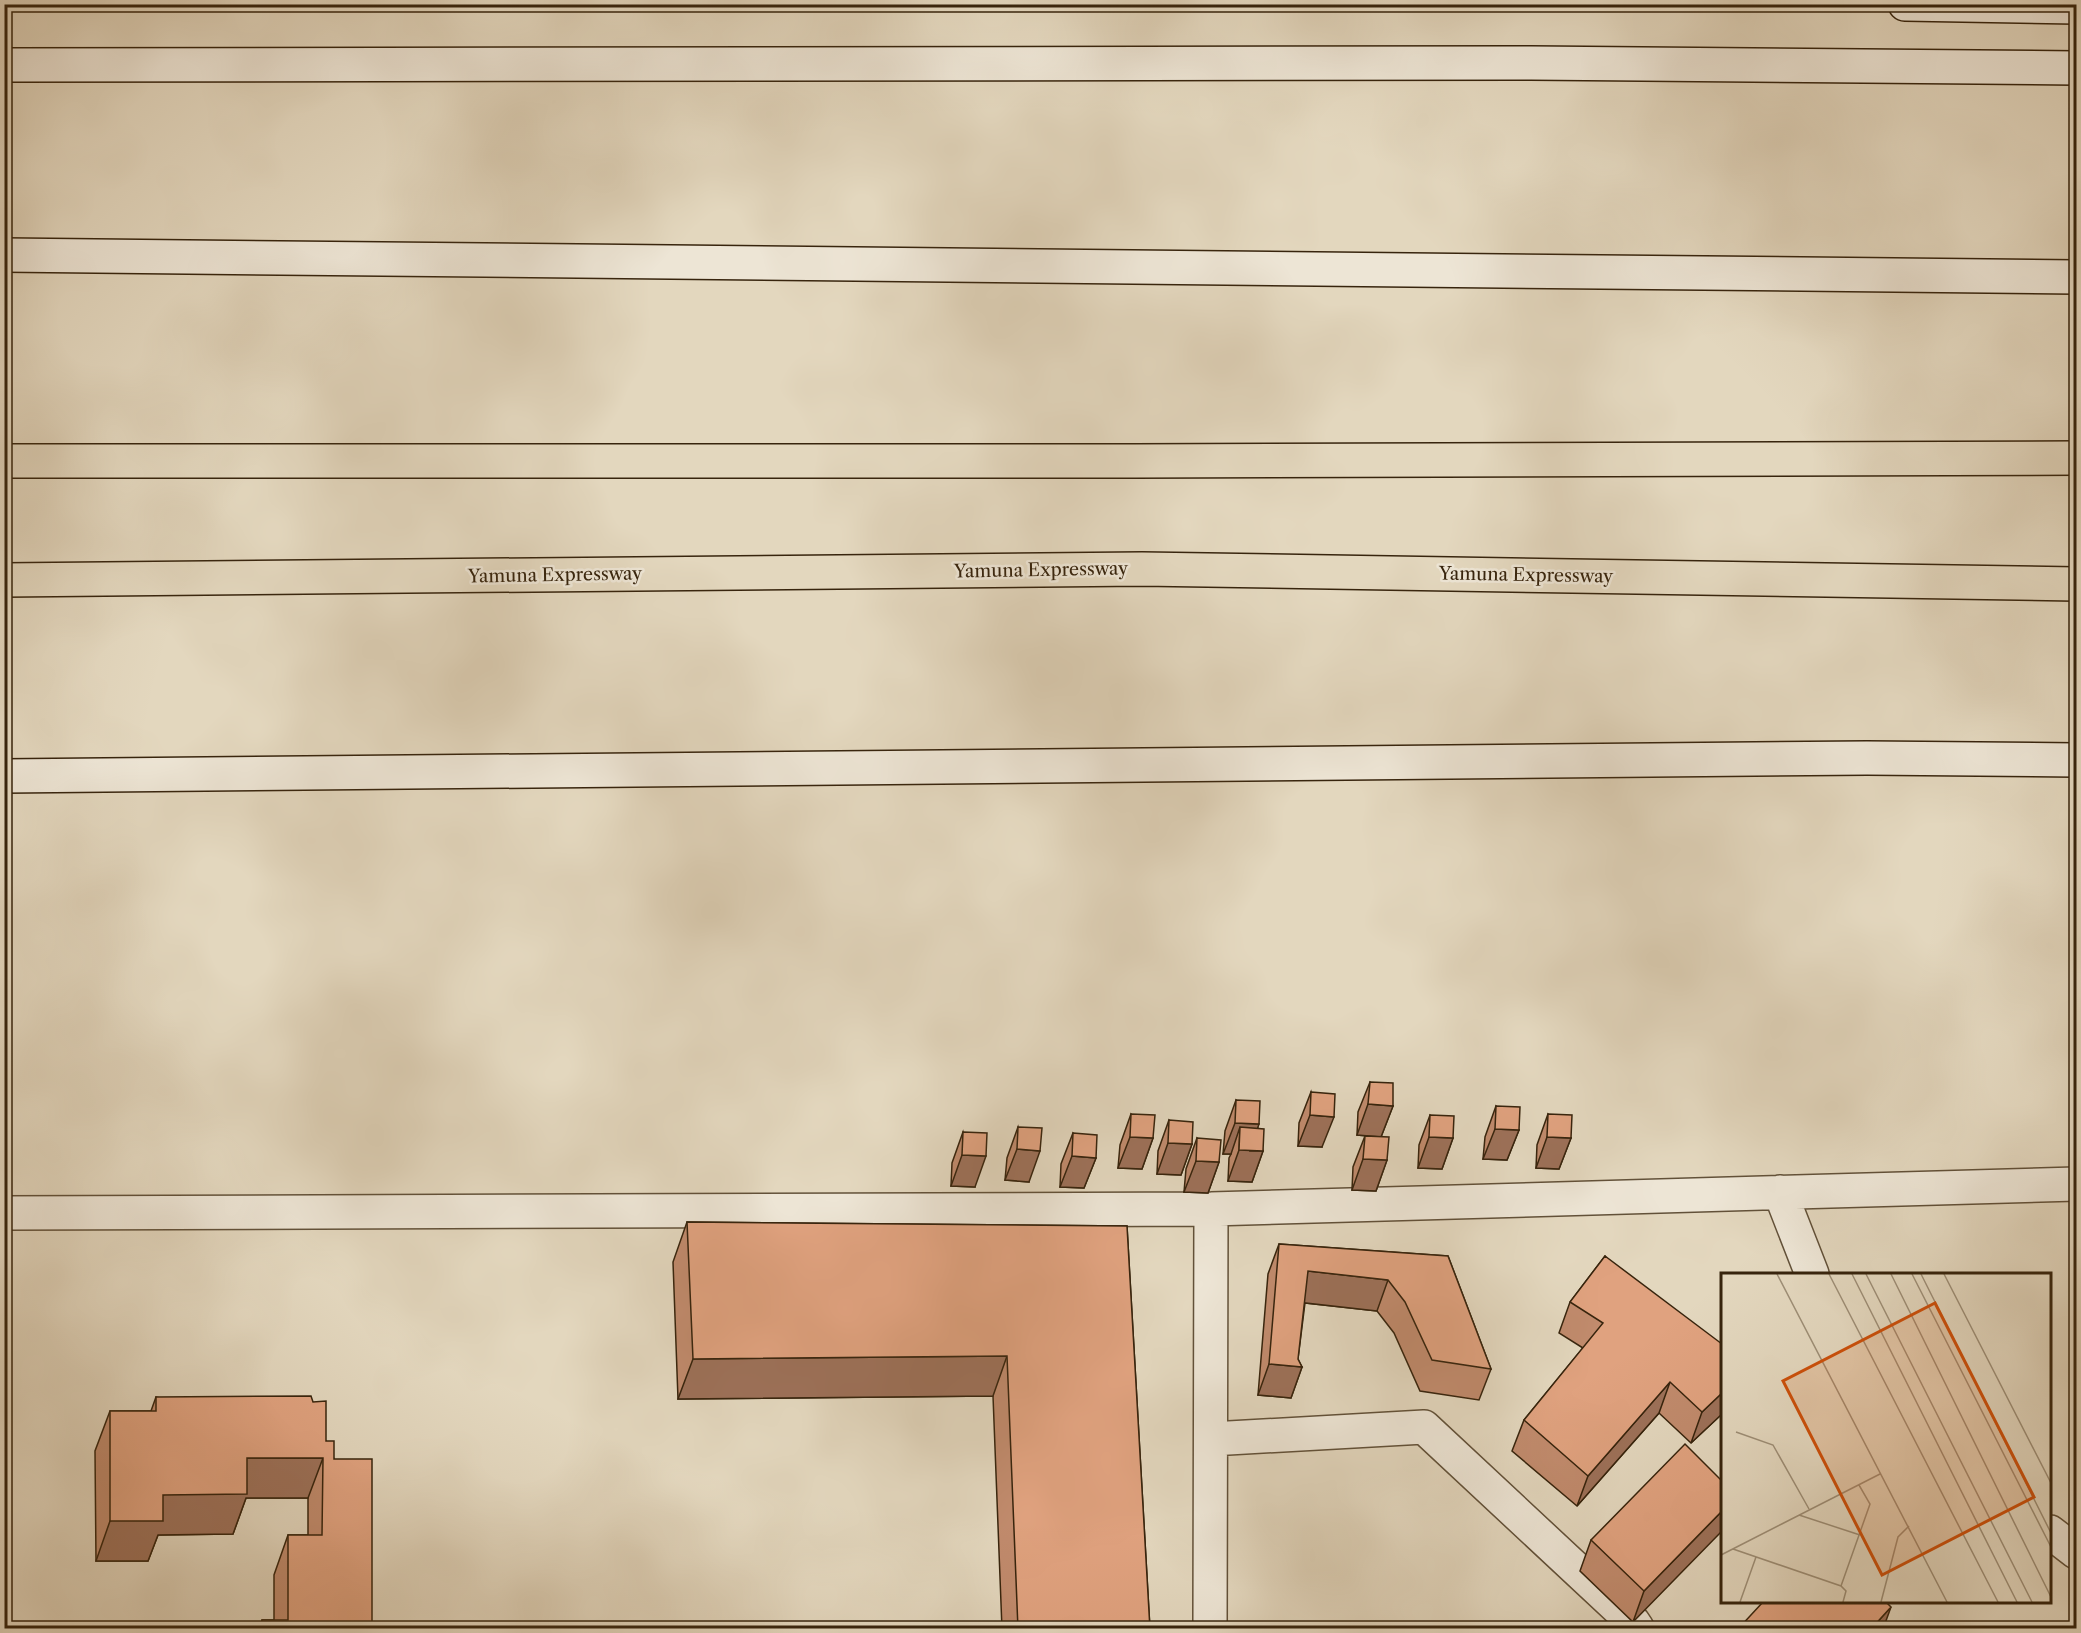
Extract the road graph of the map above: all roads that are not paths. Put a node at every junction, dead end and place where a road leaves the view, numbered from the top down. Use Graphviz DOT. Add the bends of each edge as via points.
graph roads {
  1 [pos="1905,4"];
  2 [pos="2076,7"];
  3 [pos="4,65"];
  4 [pos="2076,68"];
  5 [pos="4,255"];
  6 [pos="2076,277"];
  7 [pos="2076,458"];
  8 [pos="4,461"];
  9 [pos="4,580"];
  10 [pos="2076,584"];
  11 [pos="2076,760"];
  12 [pos="4,776"];
  13 [pos="2076,1184"];
  14 [pos="1780,1192"];
  15 [pos="1211,1209"];
  16 [pos="4,1213"];
  17 [pos="1811,1273"];
  18 [pos="1211,1439"];
  19 [pos="2051,1533"];
  20 [pos="2076,1552"];
  21 [pos="1210,1629"];
  22 [pos="1637,1629"];
  1 -- 2 [label="street"];
  3 -- 4 [label="street" via="1531,63"];
  5 -- 6 [label="street"];
  7 -- 8 [label="highway"];
  9 -- 10 [label="highway, Yamuna Expressway" via="1142,569"];
  11 -- 12 [label="street" via="1867,758"];
  13 -- 14 [label="street"];
  14 -- 15 [label="street"];
  14 -- 17 [label="street"];
  15 -- 16 [label="street"];
  15 -- 18 [label="street"];
  18 -- 21 [label="street"];
  18 -- 22 [label="street" via="1424,1427"];
  19 -- 20 [label="street"];
}
